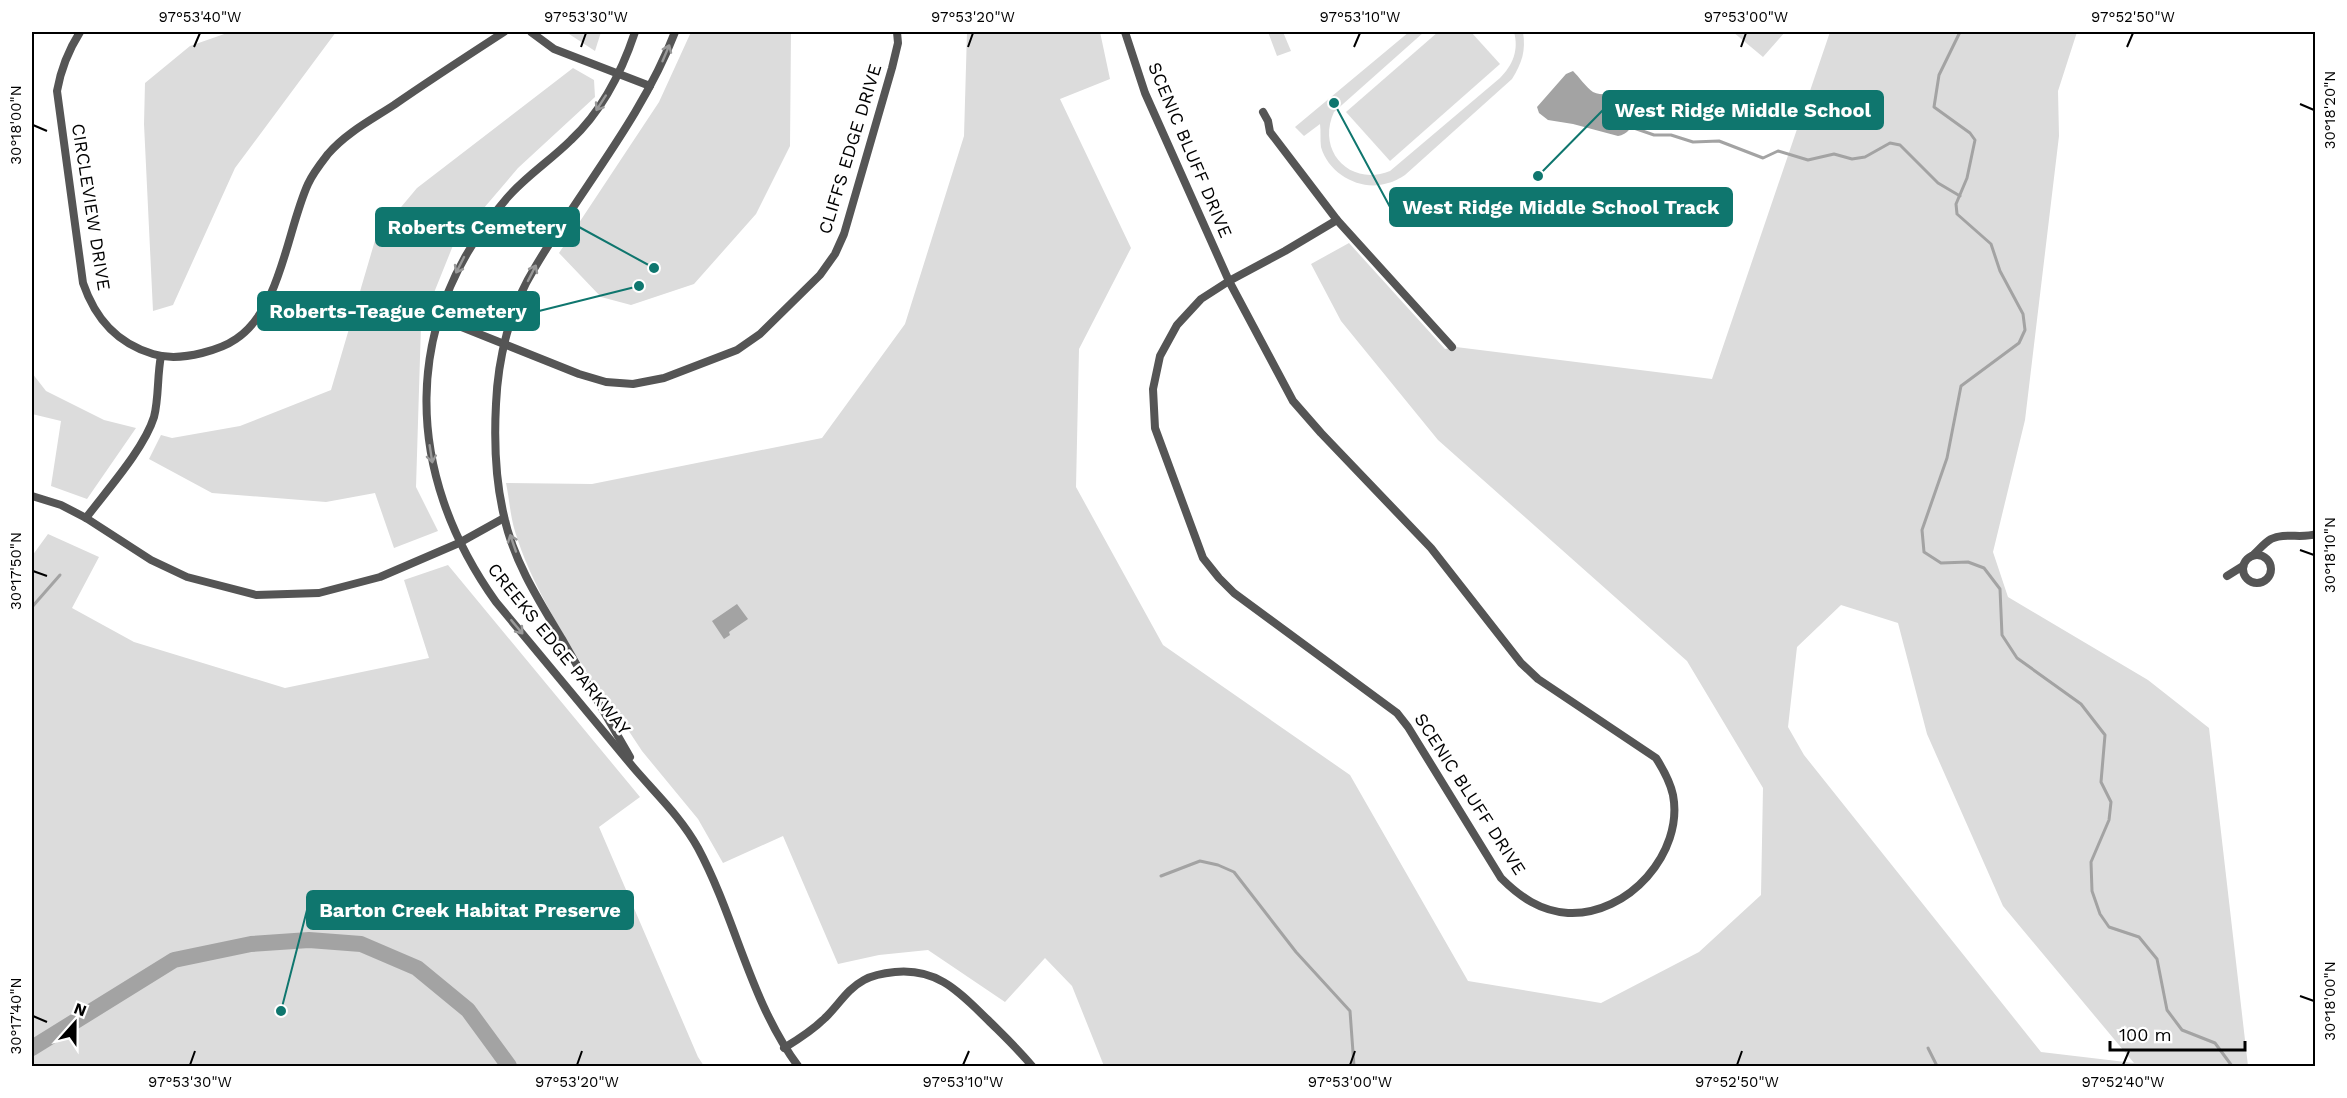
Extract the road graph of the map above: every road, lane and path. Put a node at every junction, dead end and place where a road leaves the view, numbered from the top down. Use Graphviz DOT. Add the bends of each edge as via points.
graph roads {
  1 [pos="80,32"];
  2 [pos="504,32"];
  3 [pos="531,32"];
  4 [pos="635,32"];
  5 [pos="675,32"];
  6 [pos="897,32"];
  7 [pos="1125,32"];
  8 [pos="617,74"];
  9 [pos="650,86"];
  10 [pos="1263,112"];
  11 [pos="1337,220"];
  12 [pos="1229,281"];
  13 [pos="439,318"];
  14 [pos="504,345"];
  15 [pos="1452,347"];
  16 [pos="161,356"];
  17 [pos="32,496"];
  18 [pos="86,518"];
  19 [pos="504,518"];
  20 [pos="2316,534"];
  21 [pos="459,543"];
  22 [pos="2252,556"];
  23 [pos="2243,566"];
  24 [pos="2227,576"];
  25 [pos="643,778"];
  26 [pos="784,1048"];
  27 [pos="798,1066"];
  28 [pos="1032,1066"];
  1 -- 16 [label="street, CIRCLEVIEW DRIVE" via="66,56 57,91 83,283 90,303 107,328 122,340"];
  2 -- 16 [label="street, CIRCLEVIEW DRIVE" via="343,139 328,154 308,184 264,307 237,339 187,357"];
  3 -- 8 [label="street" via="554,49"];
  4 -- 8 [label="street, CREEKS EDGE PARKWAY"];
  9 -- 5 [label="street, CREEKS EDGE PARKWAY, one-way"];
  6 -- 14 [label="street, CLIFFS EDGE DRIVE" via="892,68 835,254 820,275 760,334 727,355 664,378 633,384 579,374"];
  7 -- 12 [label="street, SCENIC BLUFF DRIVE" via="1144,93"];
  8 -- 9 [label="street"];
  8 -- 13 [label="street, CREEKS EDGE PARKWAY, one-way" via="591,118 509,195 487,222 450,285"];
  14 -- 9 [label="street, CREEKS EDGE PARKWAY, one-way" via="532,272"];
  10 -- 11 [label="street" via="1270,132"];
  11 -- 12 [label="street, SCENIC BLUFF DRIVE"];
  11 -- 15 [label="street"];
  12 -- 12 [label="street, SCENIC BLUFF DRIVE" via="1201,299 1177,325 1160,356 1153,389 1155,428 1203,558 1234,593 1396,713 1501,878 1518,895 1540,907 1568,913 1589,911 1629,893 1658,864 1673,831 1673,794 1656,758 1538,679 1521,663 1431,548 1293,401"];
  13 -- 14 [label="street, CLIFFS EDGE DRIVE"];
  13 -- 21 [label="street, CREEKS EDGE PARKWAY, one-way" via="431,352 427,422 441,498"];
  14 -- 19 [label="street, CREEKS EDGE PARKWAY" via="497,383 495,463"];
  16 -- 18 [label="street" via="154,414 147,434"];
  17 -- 18 [label="street"];
  18 -- 21 [label="street" via="151,561 188,578 256,595 319,593 380,577"];
  19 -- 21 [label="street"];
  25 -- 19 [label="street, CREEKS EDGE PARKWAY, one-way" via="539,601 518,560"];
  20 -- 22 [label="street" via="2270,539"];
  21 -- 25 [label="street, CREEKS EDGE PARKWAY, one-way" via="496,602"];
  22 -- 23 [label="street"];
  22 -- 23 [label="street" via="2262,556 2269,562 2271,572 2266,580 2258,584 2249,581"];
  23 -- 24 [label="street"];
  25 -- 26 [label="street, CREEKS EDGE PARKWAY" via="680,819 698,848 757,993"];
  26 -- 27 [label="street, CREEKS EDGE PARKWAY"];
  26 -- 28 [label="street" via="825,1018 864,980 884,973 910,971 932,975 955,989"];
}
